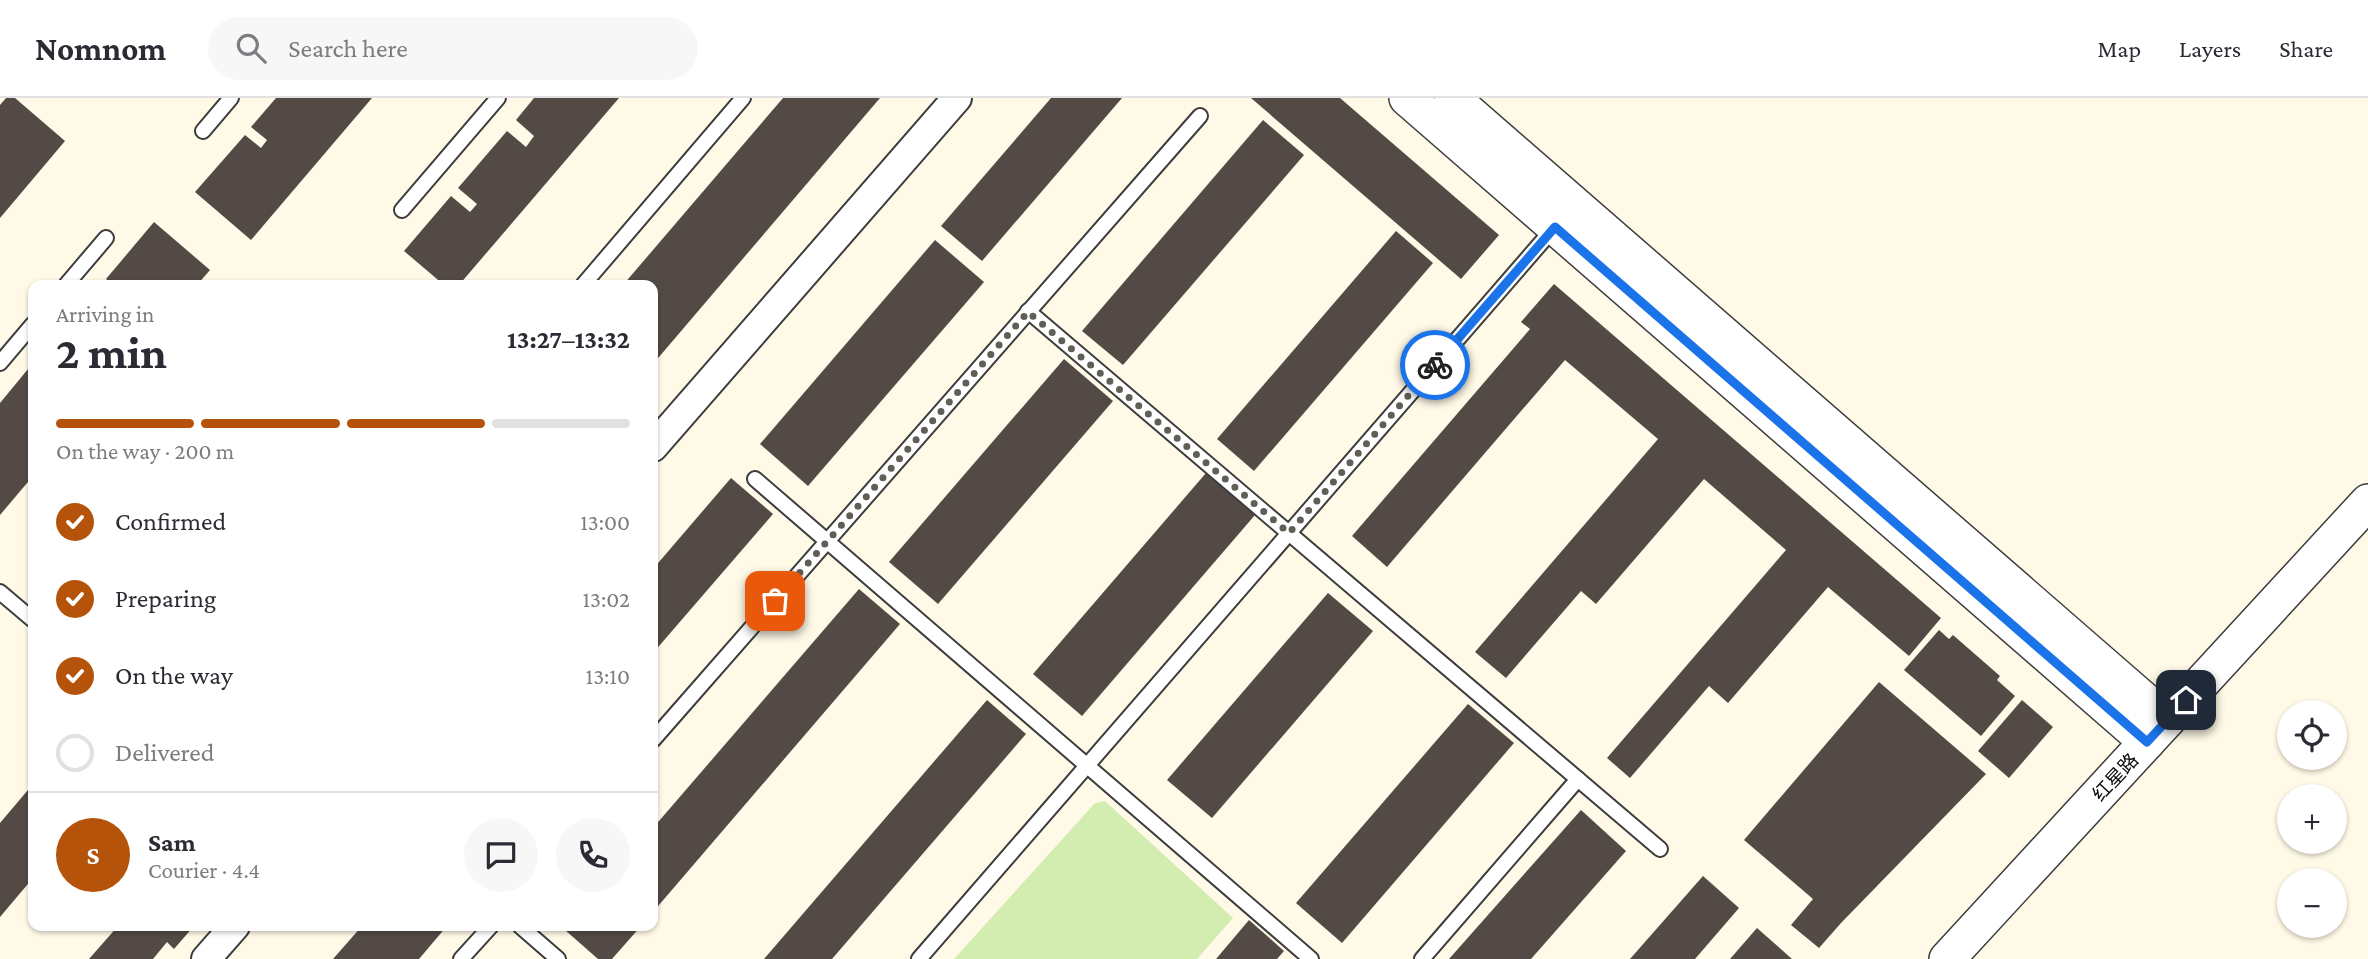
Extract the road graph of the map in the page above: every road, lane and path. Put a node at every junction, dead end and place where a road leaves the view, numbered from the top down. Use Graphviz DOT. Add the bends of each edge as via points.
graph roads {
  1 [pos="231,98"];
  2 [pos="498,98"];
  3 [pos="743,98"];
  4 [pos="957,98"];
  5 [pos="1407,98"];
  6 [pos="1452,98"];
  7 [pos="1200,116"];
  8 [pos="203,131"];
  9 [pos="402,210"];
  10 [pos="1555,227"];
  11 [pos="106,238"];
  12 [pos="70,280"];
  13 [pos="587,280"];
  14 [pos="1028,312"];
  15 [pos="28,330"];
  16 [pos="0,363"];
  17 [pos="658,441"];
  18 [pos="755,479"];
  19 [pos="2368,502"];
  20 [pos="1289,533"];
  21 [pos="827,541"];
  22 [pos="0,592"];
  23 [pos="28,616"];
  24 [pos="2157,731"];
  25 [pos="658,734"];
  26 [pos="1087,766"];
  27 [pos="1578,779"];
  28 [pos="1660,849"];
  29 [pos="231,931"];
  30 [pos="486,931"];
  31 [pos="526,931"];
  32 [pos="206,959"];
  33 [pos="461,959"];
  34 [pos="558,959"];
  35 [pos="919,959"];
  36 [pos="1311,959"];
  37 [pos="1422,959"];
  38 [pos="1947,959"];
  1 -- 8 [label="lane"];
  2 -- 9 [label="lane"];
  3 -- 13 [label="lane"];
  4 -- 17 [label="street"];
  5 -- 10 [label="street"];
  6 -- 24 [label="street"];
  7 -- 14 [label="lane"];
  10 -- 20 [label="lane"];
  10 -- 24 [label="street"];
  11 -- 12 [label="lane"];
  14 -- 20 [label="lane"];
  14 -- 21 [label="lane"];
  15 -- 16 [label="lane"];
  18 -- 21 [label="lane"];
  19 -- 24 [label="street, 红星路"];
  20 -- 26 [label="lane"];
  20 -- 27 [label="lane"];
  21 -- 25 [label="lane"];
  21 -- 26 [label="lane"];
  22 -- 23 [label="lane"];
  24 -- 38 [label="street, 红星路"];
  26 -- 35 [label="lane"];
  26 -- 36 [label="lane"];
  27 -- 28 [label="lane"];
  27 -- 37 [label="lane"];
  29 -- 32 [label="street"];
  30 -- 33 [label="lane"];
  31 -- 34 [label="lane"];
}
